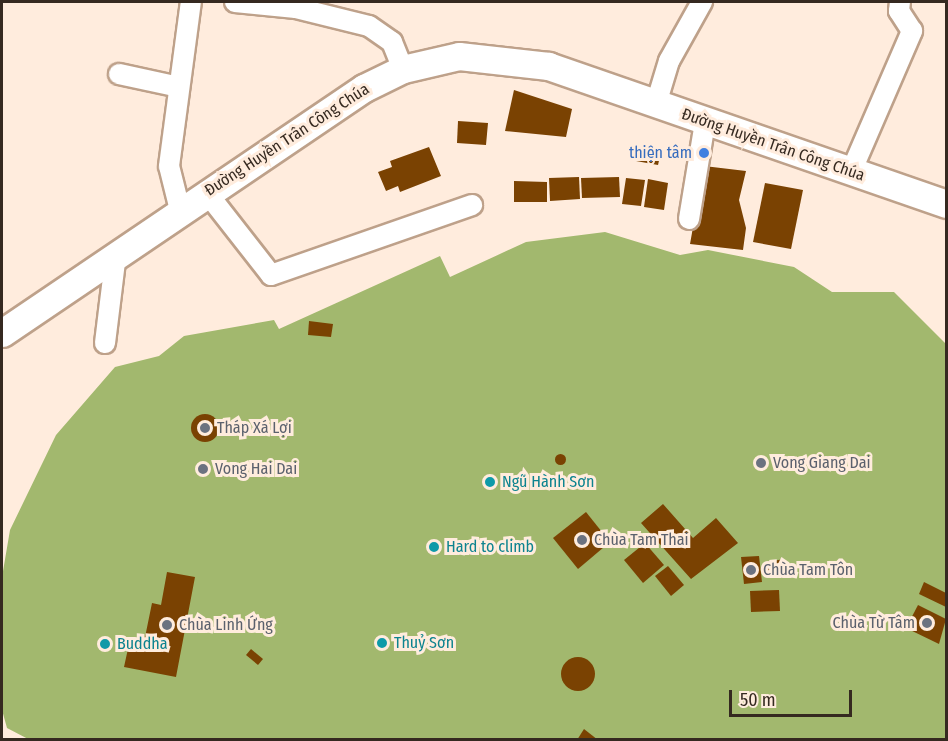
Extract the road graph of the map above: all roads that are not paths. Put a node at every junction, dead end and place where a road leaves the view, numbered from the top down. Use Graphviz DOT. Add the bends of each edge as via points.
graph roads {
  1 [pos="191,2"];
  2 [pos="235,2"];
  3 [pos="702,2"];
  4 [pos="900,2"];
  5 [pos="403,69"];
  6 [pos="119,74"];
  7 [pos="179,87"];
  8 [pos="656,104"];
  9 [pos="705,122"];
  10 [pos="851,172"];
  11 [pos="207,193"];
  12 [pos="946,204"];
  13 [pos="472,205"];
  14 [pos="180,210"];
  15 [pos="689,219"];
  16 [pos="116,254"];
  17 [pos="3,330"];
  18 [pos="105,343"];
  1 -- 7 [label="street"];
  2 -- 5 [label="street" via="296,8 369,26 392,42"];
  3 -- 8 [label="street" via="669,61"];
  4 -- 10 [label="street" via="899,11 912,31"];
  5 -- 8 [label="street, Đường Huyền Trân Công Chúa" via="459,56 513,59 548,66"];
  5 -- 11 [label="street, Đường Huyền Trân Công Chúa" via="364,88"];
  6 -- 7 [label="street"];
  7 -- 14 [label="street" via="169,166"];
  8 -- 9 [label="street, Đường Huyền Trân Công Chúa"];
  9 -- 10 [label="street, Đường Huyền Trân Công Chúa"];
  9 -- 15 [label="street"];
  10 -- 12 [label="street, Đường Huyền Trân Công Chúa"];
  11 -- 13 [label="street" via="271,275"];
  11 -- 14 [label="street, Đường Huyền Trân Công Chúa"];
  14 -- 16 [label="street, Đường Huyền Trân Công Chúa"];
  16 -- 17 [label="street, Đường Huyền Trân Công Chúa"];
  16 -- 18 [label="street"];
}
